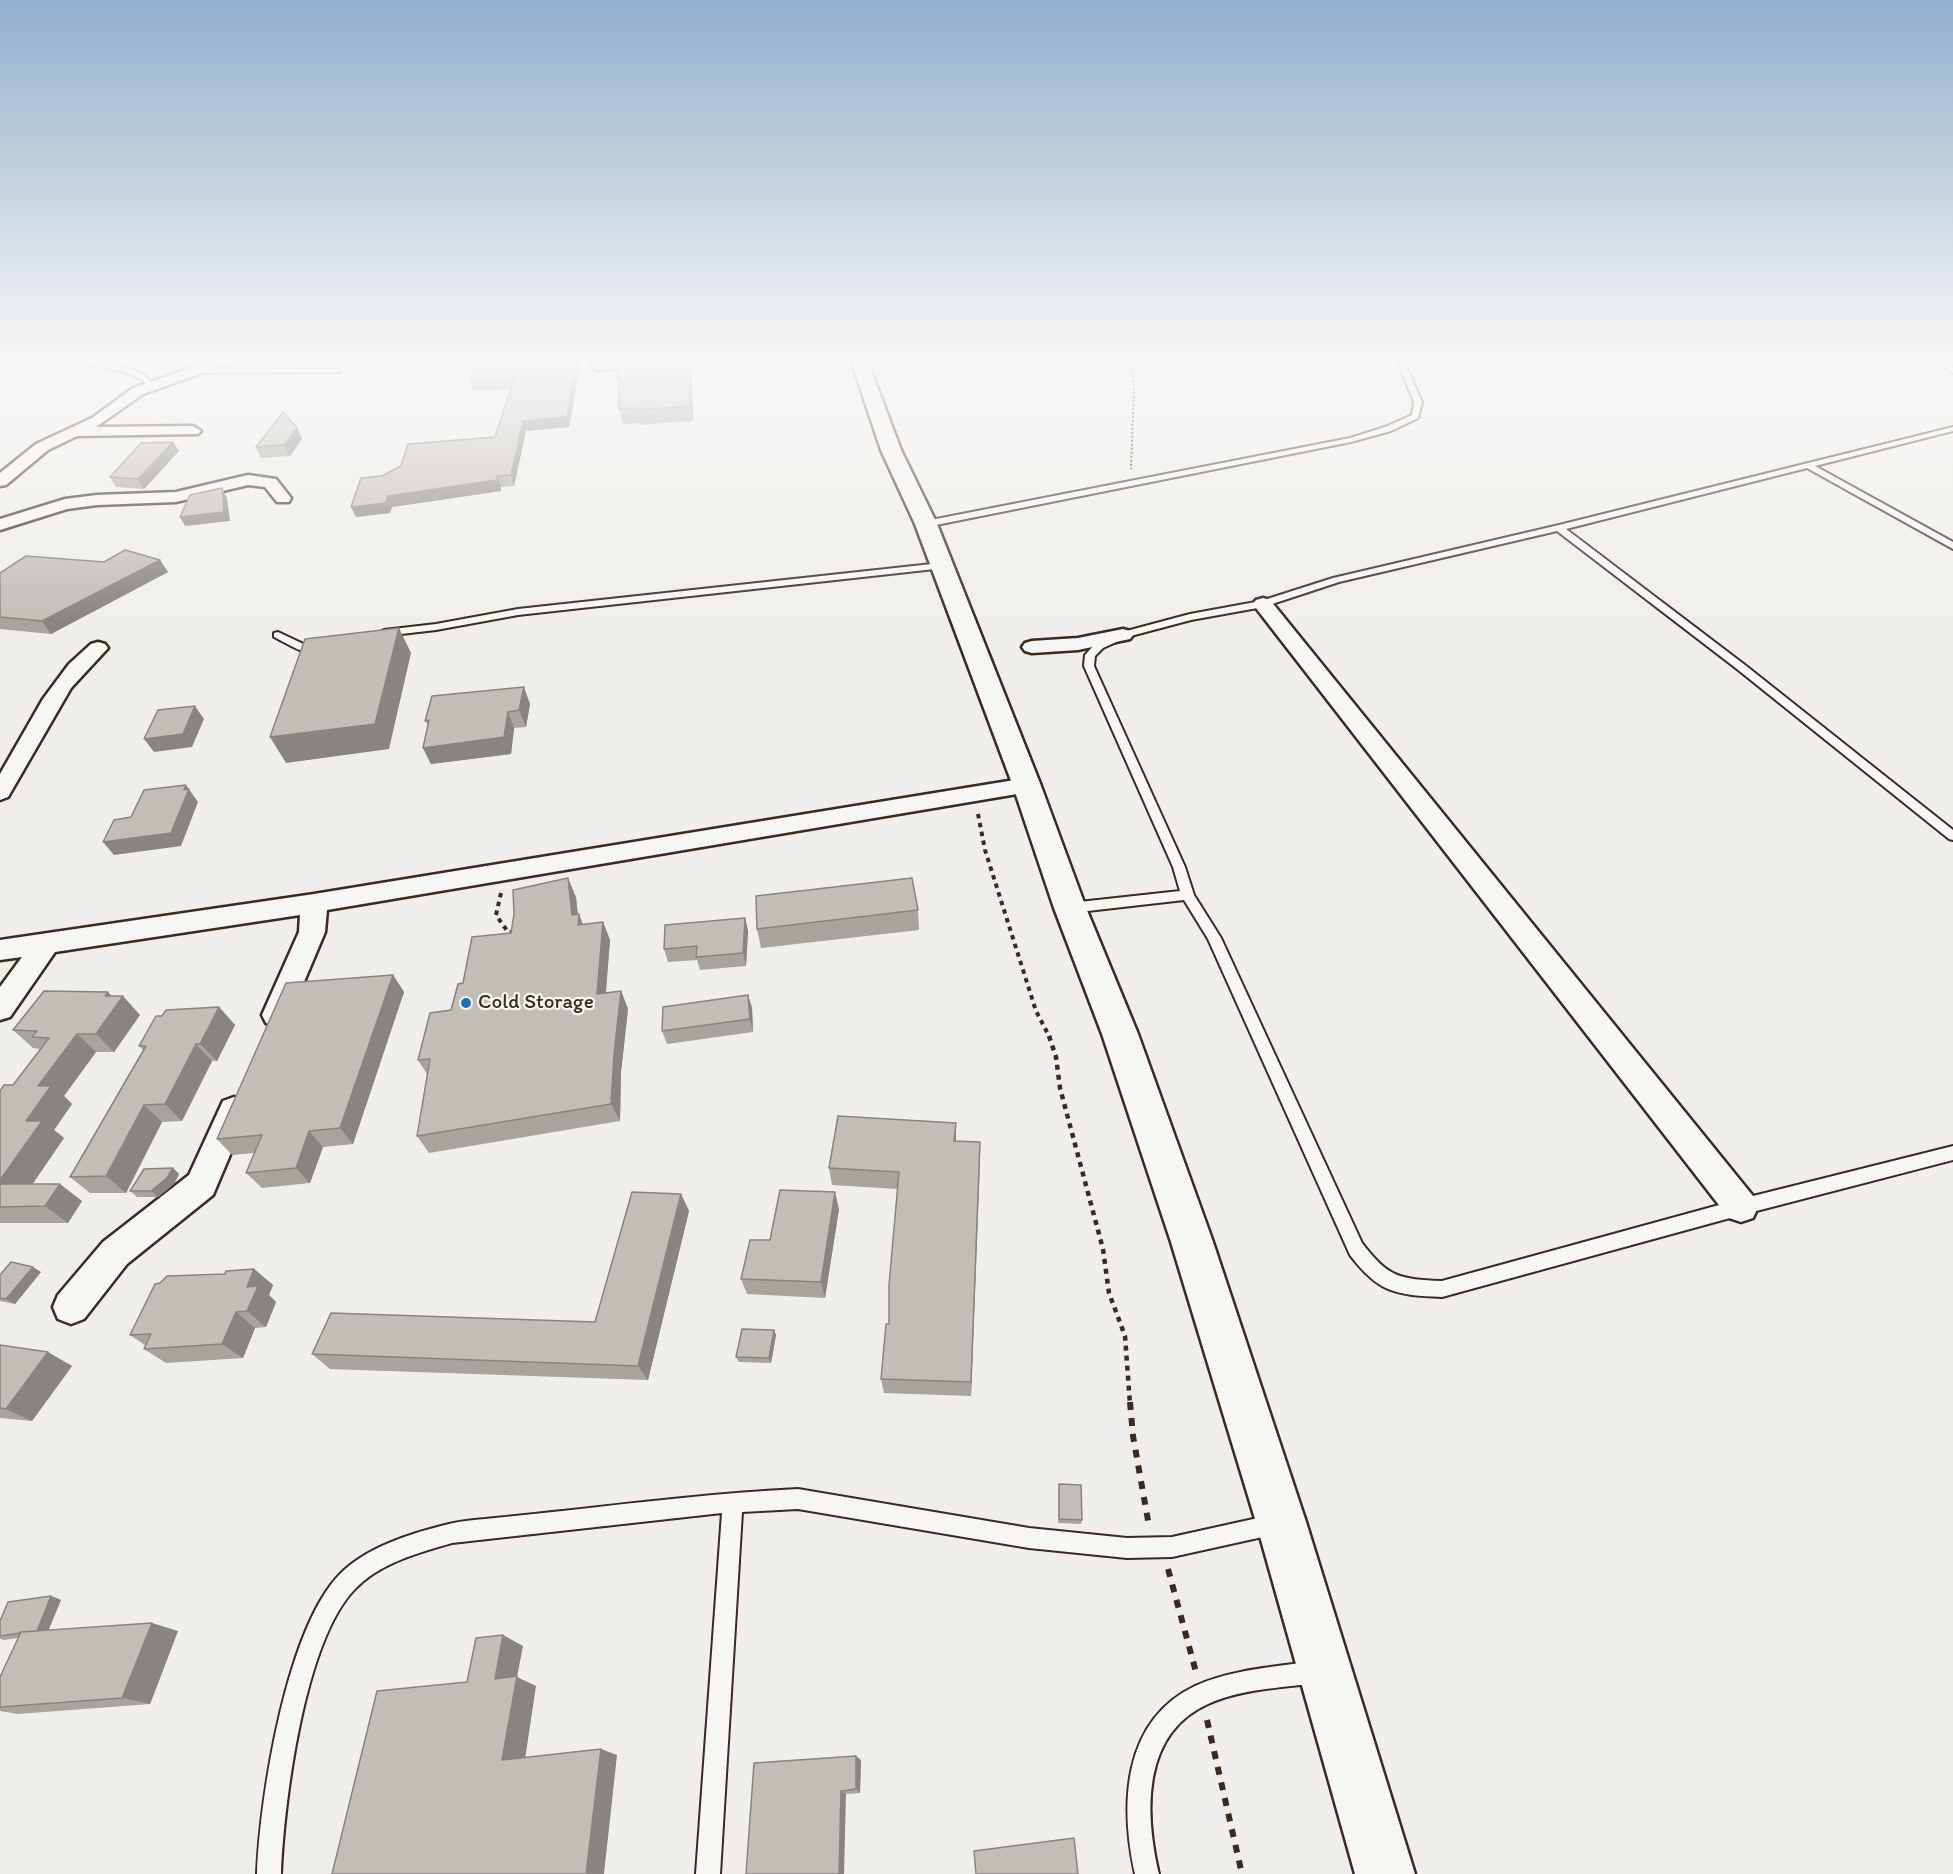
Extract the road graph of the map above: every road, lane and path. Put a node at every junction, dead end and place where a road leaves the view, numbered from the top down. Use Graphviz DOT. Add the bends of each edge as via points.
graph roads {
  1 [pos="41,447"];
  2 [pos="890,447"];
  3 [pos="1132,447"];
  4 [pos="1318,447"];
  5 [pos="1881,447"];
  6 [pos="1809,466"];
  7 [pos="0,481"];
  8 [pos="1133,483"];
  9 [pos="283,498"];
  10 [pos="926,524"];
  11 [pos="0,525"];
  12 [pos="1559,528"];
  13 [pos="1953,546"];
  14 [pos="941,566"];
  15 [pos="1263,604"];
  16 [pos="377,634"];
  17 [pos="278,635"];
  18 [pos="1123,635"];
  19 [pos="333,645"];
  20 [pos="1032,647"];
  21 [pos="98,648"];
  22 [pos="1027,786"];
  23 [pos="0,792"];
  24 [pos="978,795"];
  25 [pos="1953,836"];
  26 [pos="507,872"];
  27 [pos="1188,895"];
  28 [pos="314,903"];
  29 [pos="1070,908"];
  30 [pos="525,933"];
  31 [pos="46,944"];
  32 [pos="0,950"];
  33 [pos="0,1010"];
  34 [pos="266,1037"];
  35 [pos="248,1080"];
  36 [pos="1953,1154"];
  37 [pos="1741,1207"];
  38 [pos="71,1307"];
  39 [pos="733,1502"];
  40 [pos="1281,1522"];
  41 [pos="1158,1548"];
  42 [pos="1324,1670"];
  43 [pos="1201,1694"];
  44 [pos="268,1874"];
  45 [pos="708,1874"];
  46 [pos="1147,1874"];
  47 [pos="1242,1874"];
  48 [pos="1385,1874"];
  1 -- 7 [label="street"];
  2 -- 10 [label="main road"];
  3 -- 8 [label="path"];
  4 -- 8 [label="lane"];
  5 -- 6 [label="lane"];
  6 -- 12 [label="lane"];
  6 -- 13 [label="lane"];
  8 -- 10 [label="lane"];
  9 -- 11 [label="street" via="270,483 248,480 176,497 65,504"];
  10 -- 14 [label="main road"];
  12 -- 15 [label="lane" via="1336,580"];
  12 -- 25 [label="lane"];
  14 -- 16 [label="lane" via="518,612"];
  14 -- 22 [label="main road"];
  15 -- 18 [label="lane" via="1190,617"];
  15 -- 37 [label="street"];
  17 -- 19 [label="lane" via="311,651"];
  18 -- 20 [label="street" via="1078,644"];
  18 -- 27 [label="lane" via="1099,646 1090,655 1089,666"];
  21 -- 23 [label="street" via="73,671"];
  22 -- 24 [label="street"];
  22 -- 29 [label="main road"];
  24 -- 26 [label="street"];
  24 -- 41 [label="path" via="978,823 985,850 1036,1011 1056,1057 1060,1088 1103,1249 1109,1293 1125,1336 1135,1447 1147,1522"];
  26 -- 28 [label="street"];
  26 -- 30 [label="path" via="496,915 508,932"];
  27 -- 29 [label="lane"];
  27 -- 37 [label="lane" via="1214,938 1356,1249 1371,1270 1394,1283 1442,1289"];
  28 -- 31 [label="street"];
  28 -- 34 [label="street" via="312,932"];
  29 -- 40 [label="main road" via="1120,1034 1189,1231"];
  31 -- 32 [label="street"];
  31 -- 33 [label="street"];
  35 -- 38 [label="street" via="201,1185 115,1253"];
  36 -- 37 [label="lane"];
  39 -- 41 [label="lane" via="798,1499 1029,1538"];
  39 -- 44 [label="lane" via="452,1533 408,1546 367,1566 345,1584 327,1609 304,1668 280,1772 268,1845"];
  39 -- 45 [label="lane"];
  40 -- 41 [label="lane"];
  40 -- 42 [label="main road"];
  41 -- 43 [label="path" via="1181,1611"];
  42 -- 43 [label="lane"];
  42 -- 48 [label="main road"];
  43 -- 46 [label="lane" via="1185,1703 1158,1732 1142,1773 1137,1822"];
  43 -- 47 [label="path"];
}
